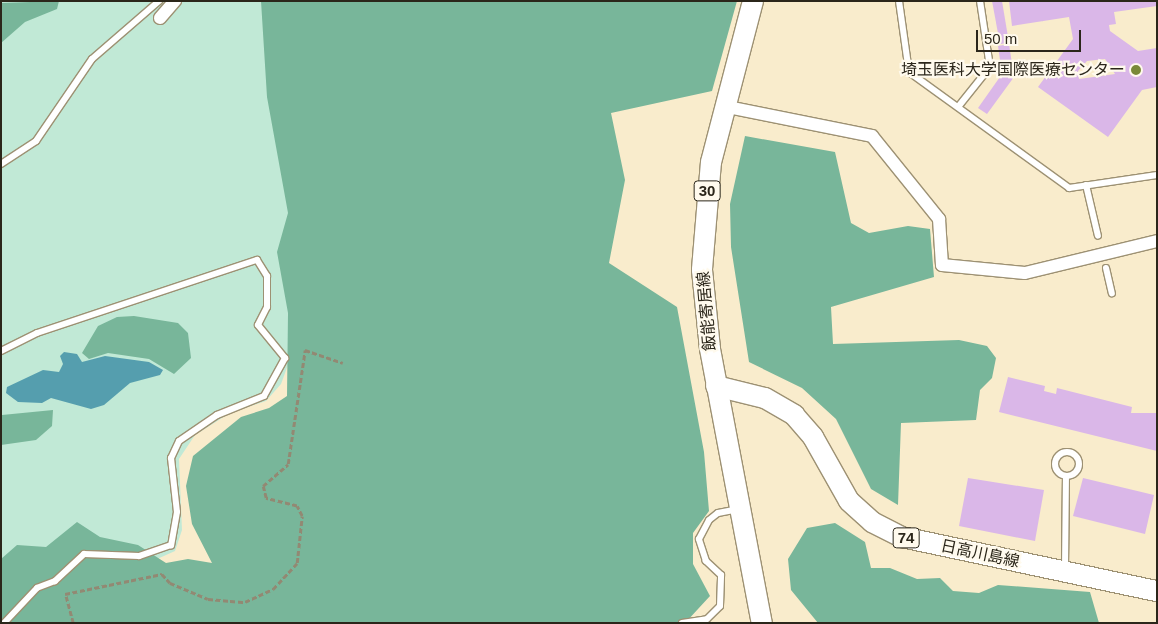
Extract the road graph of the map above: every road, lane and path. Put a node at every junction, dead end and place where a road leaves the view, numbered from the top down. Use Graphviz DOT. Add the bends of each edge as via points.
graph roads {
  1 [pos="159,1"];
  2 [pos="175,1"];
  3 [pos="753,1"];
  4 [pos="899,1"];
  5 [pos="980,1"];
  6 [pos="160,18"];
  7 [pos="723,106"];
  8 [pos="958,107"];
  9 [pos="1,164"];
  10 [pos="1157,175"];
  11 [pos="1086,186"];
  12 [pos="1098,236"];
  13 [pos="1157,241"];
  14 [pos="1106,268"];
  15 [pos="1112,293"];
  16 [pos="1,351"];
  17 [pos="343,362"];
  18 [pos="716,386"];
  19 [pos="1066,477"];
  20 [pos="740,509"];
  21 [pos="1064,572"];
  22 [pos="1157,591"];
  23 [pos="4,623"];
  24 [pos="73,623"];
  25 [pos="682,623"];
  26 [pos="762,623"];
  1 -- 9 [label="lane" via="92,59 36,141"];
  2 -- 6 [label="street"];
  3 -- 7 [label="main road, 飯能寄居線 / 30"];
  4 -- 8 [label="lane" via="909,72"];
  5 -- 8 [label="lane" via="990,66"];
  7 -- 13 [label="street" via="872,136 940,219 942,265 1025,272"];
  7 -- 18 [label="main road, 飯能寄居線 / 30" via="711,162 702,246 706,319"];
  8 -- 11 [label="lane" via="1069,188"];
  10 -- 11 [label="lane"];
  11 -- 12 [label="lane"];
  14 -- 15 [label="lane"];
  16 -- 23 [label="lane" via="36,333 257,260 267,276 267,306 258,326 285,358 264,396 217,415 179,441 171,458 177,512 171,545 139,556 84,554 54,581 37,588"];
  17 -- 24 [label="path" via="305,350 288,464 263,486 266,498 297,506 302,516 297,563 273,589 245,602 208,599 170,583 162,574 65,594"];
  18 -- 20 [label="main road, 飯能寄居線 / 30"];
  18 -- 21 [label="main road, 日高川島線 / 74" via="765,398 794,416 813,437 849,501 885,529 916,541"];
  19 -- 21 [label="lane"];
  20 -- 25 [label="lane" via="718,512 702,528 699,539 706,561 720,575 720,606 707,619"];
  20 -- 26 [label="main road, 飯能寄居線 / 30"];
  21 -- 22 [label="main road, 日高川島線 / 74"];
}
